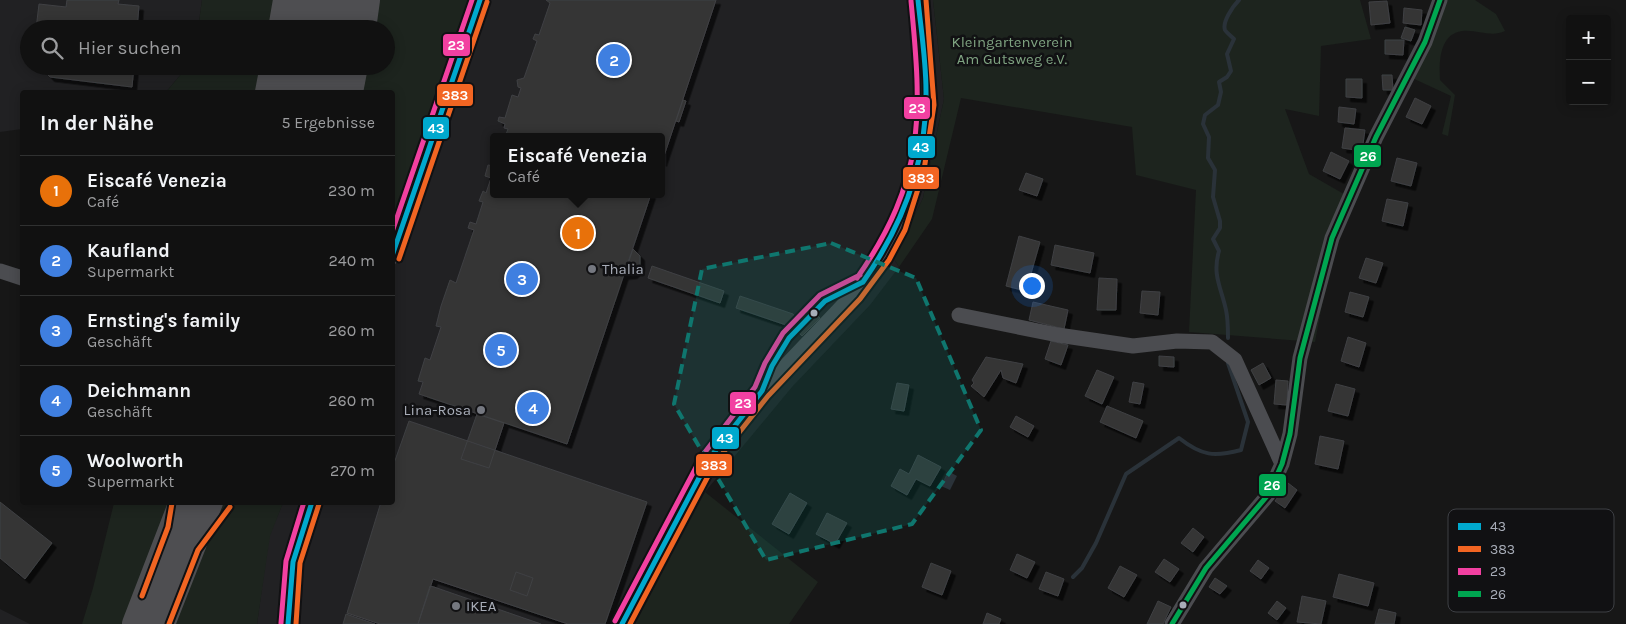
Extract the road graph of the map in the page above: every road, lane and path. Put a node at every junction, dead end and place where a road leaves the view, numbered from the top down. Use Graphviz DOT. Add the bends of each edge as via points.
graph roads {
  1 [pos="287,0"];
  2 [pos="314,0"];
  3 [pos="339,0"];
  4 [pos="366,0"];
  5 [pos="480,0"];
  6 [pos="918,0"];
  7 [pos="1440,0"];
  8 [pos="284,20"];
  9 [pos="311,20"];
  10 [pos="336,20"];
  11 [pos="363,20"];
  12 [pos="272,75"];
  13 [pos="300,75"];
  14 [pos="325,75"];
  15 [pos="352,75"];
  16 [pos="269,90"];
  17 [pos="297,90"];
  18 [pos="322,90"];
  19 [pos="349,90"];
  20 [pos="395,248"];
  21 [pos="0,271"];
  22 [pos="20,277"];
  23 [pos="959,315"];
  24 [pos="1282,464"];
  25 [pos="164,505"];
  26 [pos="182,505"];
  27 [pos="208,505"];
  28 [pos="222,505"];
  29 [pos="311,505"];
  30 [pos="191,546"];
  31 [pos="124,624"];
  32 [pos="136,624"];
  33 [pos="161,624"];
  34 [pos="288,624"];
  35 [pos="622,624"];
  36 [pos="1172,624"];
  1 -- 8 [label="highway"];
  2 -- 9 [label="highway"];
  3 -- 10 [label="highway"];
  4 -- 11 [label="highway"];
  5 -- 20 [label="street"];
  6 -- 35 [label="street" via="926,105 917,168 898,227 882,256 854,294 762,391 709,459"];
  7 -- 24 [label="street" via="1426,42 1376,136 1332,238 1300,358 1290,434"];
  12 -- 16 [label="highway"];
  13 -- 17 [label="highway"];
  14 -- 18 [label="highway"];
  15 -- 19 [label="highway"];
  21 -- 22 [label="street"];
  23 -- 24 [label="street" via="1133,346 1176,341 1212,342 1235,360"];
  24 -- 36 [label="street" via="1268,495 1206,568"];
  25 -- 31 [label="highway" via="161,524"];
  26 -- 32 [label="highway"];
  27 -- 30 [label="highway"];
  28 -- 30 [label="highway"];
  29 -- 34 [label="street" via="294,562"];
  30 -- 33 [label="highway"];
}
